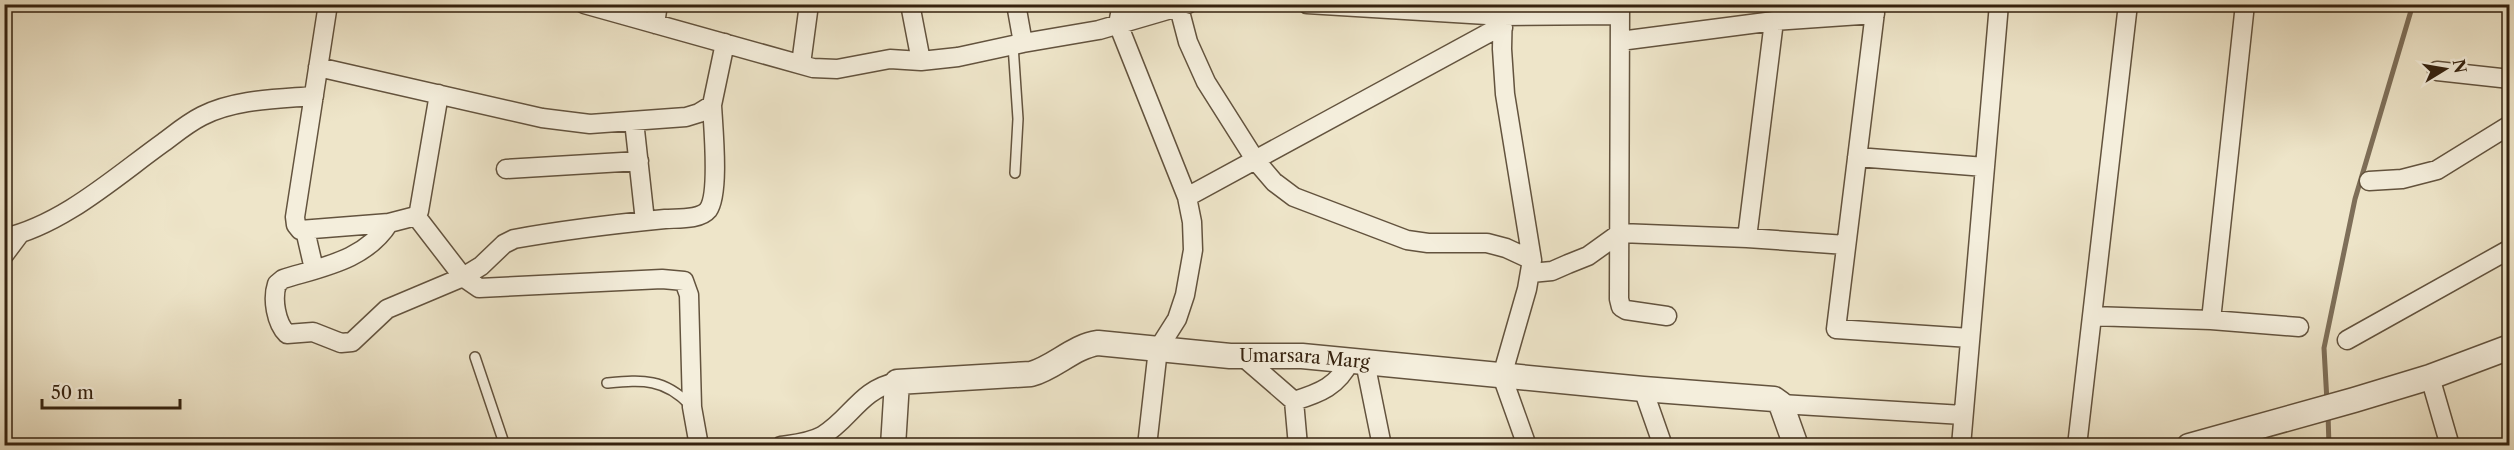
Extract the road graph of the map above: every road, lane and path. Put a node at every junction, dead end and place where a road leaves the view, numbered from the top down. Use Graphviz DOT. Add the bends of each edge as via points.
graph roads {
  1 [pos="328,4"];
  2 [pos="585,4"];
  3 [pos="658,4"];
  4 [pos="808,4"];
  5 [pos="910,4"];
  6 [pos="1016,4"];
  7 [pos="1122,4"];
  8 [pos="1307,4"];
  9 [pos="1999,4"];
  10 [pos="2128,4"];
  11 [pos="2246,4"];
  12 [pos="1181,5"];
  13 [pos="1875,9"];
  14 [pos="1620,10"];
  15 [pos="1503,16"];
  16 [pos="1774,21"];
  17 [pos="655,24"];
  18 [pos="1118,24"];
  19 [pos="1620,41"];
  20 [pos="725,43"];
  21 [pos="1018,44"];
  22 [pos="921,61"];
  23 [pos="801,64"];
  24 [pos="318,67"];
  25 [pos="2437,71"];
  26 [pos="2510,80"];
  27 [pos="440,94"];
  28 [pos="314,96"];
  29 [pos="712,105"];
  30 [pos="634,121"];
  31 [pos="2510,125"];
  32 [pos="1857,157"];
  33 [pos="1256,160"];
  34 [pos="639,161"];
  35 [pos="1984,167"];
  36 [pos="506,169"];
  37 [pos="1015,173"];
  38 [pos="2369,182"];
  39 [pos="1187,197"];
  40 [pos="416,216"];
  41 [pos="645,221"];
  42 [pos="389,223"];
  43 [pos="305,230"];
  44 [pos="1620,233"];
  45 [pos="12,237"];
  46 [pos="1747,238"];
  47 [pos="1846,245"];
  48 [pos="2510,249"];
  49 [pos="4,255"];
  50 [pos="1531,266"];
  51 [pos="314,269"];
  52 [pos="463,277"];
  53 [pos="1667,316"];
  54 [pos="2092,316"];
  55 [pos="2211,320"];
  56 [pos="2299,327"];
  57 [pos="1970,338"];
  58 [pos="2348,340"];
  59 [pos="2510,347"];
  60 [pos="1158,349"];
  61 [pos="1242,356"];
  62 [pos="475,357"];
  63 [pos="1358,361"];
  64 [pos="1502,376"];
  65 [pos="2430,377"];
  66 [pos="897,382"];
  67 [pos="608,383"];
  68 [pos="1643,390"];
  69 [pos="1294,401"];
  70 [pos="1781,404"];
  71 [pos="692,407"];
  72 [pos="1963,415"];
  73 [pos="505,446"];
  74 [pos="699,446"];
  75 [pos="781,446"];
  76 [pos="893,446"];
  77 [pos="1147,446"];
  78 [pos="1298,446"];
  79 [pos="1382,446"];
  80 [pos="1527,446"];
  81 [pos="1663,446"];
  82 [pos="1796,446"];
  83 [pos="1961,446"];
  84 [pos="2077,446"];
  85 [pos="2189,446"];
  86 [pos="2450,446"];
  1 -- 24 [label="street"];
  2 -- 17 [label="street"];
  3 -- 17 [label="street"];
  4 -- 23 [label="street"];
  5 -- 22 [label="street"];
  6 -- 21 [label="street"];
  7 -- 18 [label="street"];
  8 -- 15 [label="street"];
  9 -- 35 [label="street"];
  10 -- 54 [label="street"];
  11 -- 55 [label="street"];
  12 -- 18 [label="street"];
  12 -- 33 [label="street" via="1188,42 1206,82"];
  13 -- 16 [label="street"];
  13 -- 32 [label="street"];
  14 -- 15 [label="street"];
  14 -- 19 [label="street"];
  15 -- 33 [label="street" via="1494,30"];
  15 -- 50 [label="street" via="1505,94"];
  16 -- 19 [label="street"];
  16 -- 46 [label="street"];
  17 -- 20 [label="street"];
  18 -- 21 [label="street"];
  18 -- 39 [label="street"];
  19 -- 44 [label="street"];
  20 -- 23 [label="street"];
  20 -- 29 [label="street"];
  21 -- 22 [label="street"];
  21 -- 37 [label="lane"];
  22 -- 23 [label="street" via="890,59 837,69"];
  24 -- 27 [label="street"];
  24 -- 28 [label="street"];
  25 -- 26 [label="street"];
  27 -- 30 [label="street" via="590,124"];
  27 -- 40 [label="street"];
  28 -- 43 [label="street" via="296,217 296,225"];
  28 -- 45 [label="street" via="258,101 203,115 79,202"];
  29 -- 30 [label="street" via="686,117"];
  29 -- 41 [label="street" via="715,186 707,212"];
  30 -- 34 [label="street"];
  31 -- 38 [label="street" via="2437,170"];
  32 -- 35 [label="street"];
  32 -- 47 [label="street"];
  33 -- 39 [label="street"];
  33 -- 50 [label="street" via="1274,182 1294,197 1407,240 1487,243 1506,248"];
  34 -- 36 [label="street"];
  34 -- 41 [label="street"];
  35 -- 57 [label="street"];
  39 -- 60 [label="street" via="1193,250 1185,295 1177,319"];
  40 -- 42 [label="street"];
  40 -- 52 [label="street"];
  41 -- 52 [label="street" via="513,239"];
  42 -- 43 [label="street"];
  42 -- 51 [label="street" via="366,249"];
  43 -- 51 [label="street"];
  44 -- 46 [label="street"];
  44 -- 50 [label="street" via="1588,256 1552,271"];
  44 -- 53 [label="street" via="1621,307"];
  45 -- 49 [label="street"];
  46 -- 47 [label="street"];
  47 -- 57 [label="street" via="1836,329"];
  48 -- 58 [label="street"];
  50 -- 64 [label="street"];
  51 -- 52 [label="street" via="277,284 275,302 281,328 287,334 320,333 347,344 392,306"];
  52 -- 71 [label="street" via="479,288 491,289 560,283 684,281 689,295"];
  54 -- 55 [label="street"];
  54 -- 84 [label="street"];
  55 -- 56 [label="street"];
  57 -- 72 [label="street"];
  59 -- 65 [label="street"];
  60 -- 61 [label="street, Umarsara Marg"];
  60 -- 66 [label="street, Umarsara Marg" via="1091,344 1031,374"];
  60 -- 77 [label="street"];
  61 -- 63 [label="street, Umarsara Marg"];
  61 -- 69 [label="street"];
  62 -- 73 [label="lane"];
  63 -- 64 [label="street, Umarsara Marg"];
  63 -- 69 [label="street" via="1323,392"];
  63 -- 79 [label="street"];
  64 -- 68 [label="street, Umarsara Marg"];
  64 -- 80 [label="street"];
  65 -- 85 [label="street"];
  65 -- 86 [label="street"];
  66 -- 75 [label="street" via="876,388 825,434 804,443"];
  66 -- 76 [label="street"];
  67 -- 71 [label="lane" via="659,384 679,393"];
  68 -- 70 [label="street, Umarsara Marg" via="1774,399"];
  68 -- 81 [label="street"];
  69 -- 78 [label="street"];
  70 -- 72 [label="street"];
  70 -- 82 [label="street"];
  71 -- 74 [label="street"];
  72 -- 83 [label="street"];
}
